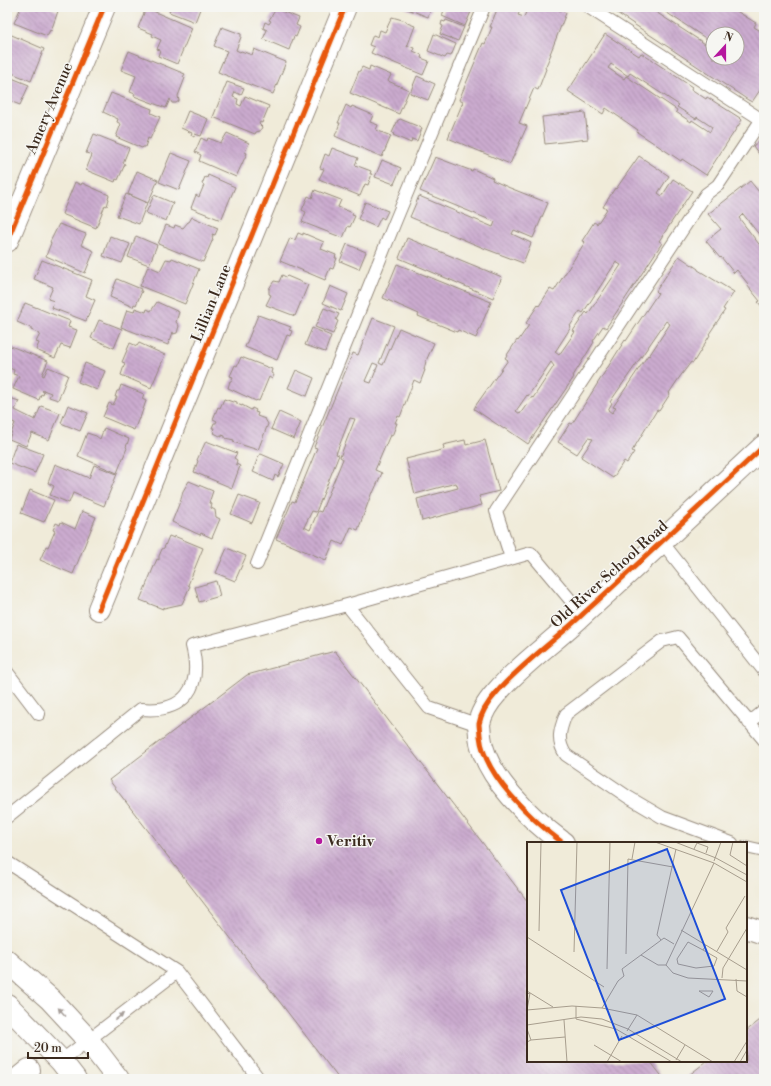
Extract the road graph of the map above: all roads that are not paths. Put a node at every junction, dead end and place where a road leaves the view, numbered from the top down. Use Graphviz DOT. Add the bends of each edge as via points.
graph roads {
  1 [pos="104,7"];
  2 [pos="345,7"];
  3 [pos="484,7"];
  4 [pos="588,7"];
  5 [pos="763,118"];
  6 [pos="7,241"];
  7 [pos="764,446"];
  8 [pos="662,542"];
  9 [pos="511,558"];
  10 [pos="257,564"];
  11 [pos="346,606"];
  12 [pos="99,609"];
  13 [pos="583,615"];
  14 [pos="764,671"];
  15 [pos="7,672"];
  16 [pos="764,711"];
  17 [pos="39,714"];
  18 [pos="749,723"];
  19 [pos="479,725"];
  20 [pos="764,740"];
  21 [pos="7,817"];
  22 [pos="562,842"];
  23 [pos="729,842"];
  24 [pos="747,847"];
  25 [pos="764,851"];
  26 [pos="7,862"];
  27 [pos="747,927"];
  28 [pos="764,933"];
  29 [pos="7,961"];
  30 [pos="177,972"];
  31 [pos="7,1005"];
  32 [pos="88,1040"];
  33 [pos="61,1061"];
  34 [pos="75,1079"];
  35 [pos="118,1079"];
  36 [pos="259,1079"];
  1 -- 6 [label="street, Amery Avenue"];
  2 -- 12 [label="street, Lillian Lane"];
  3 -- 10 [label="lane"];
  4 -- 5 [label="lane"];
  5 -- 9 [label="lane" via="718,185 706,194 496,511"];
  7 -- 8 [label="street, Old River School Road"];
  8 -- 13 [label="street, Old River School Road"];
  8 -- 14 [label="lane"];
  9 -- 11 [label="lane"];
  9 -- 13 [label="lane" via="531,553"];
  11 -- 19 [label="lane" via="429,708"];
  11 -- 21 [label="lane" via="192,646 196,672 192,688 186,696 162,709 141,709"];
  13 -- 19 [label="street, Old River School Road" via="497,692 485,708"];
  15 -- 17 [label="lane"];
  16 -- 18 [label="lane"];
  18 -- 20 [label="lane"];
  18 -- 23 [label="lane" via="678,637 662,641 566,714 560,731 561,747 566,754 628,797 662,817"];
  19 -- 22 [label="street" via="481,746 490,768 508,792"];
  24 -- 25 [label="lane"];
  26 -- 30 [label="lane"];
  27 -- 28 [label="street"];
  32 -- 29 [label="street, one-way" via="50,999"];
  32 -- 30 [label="lane, one-way"];
  30 -- 36 [label="lane"];
  31 -- 33 [label="street"];
  32 -- 33 [label="lane"];
  32 -- 35 [label="street"];
  33 -- 34 [label="street"];
}
